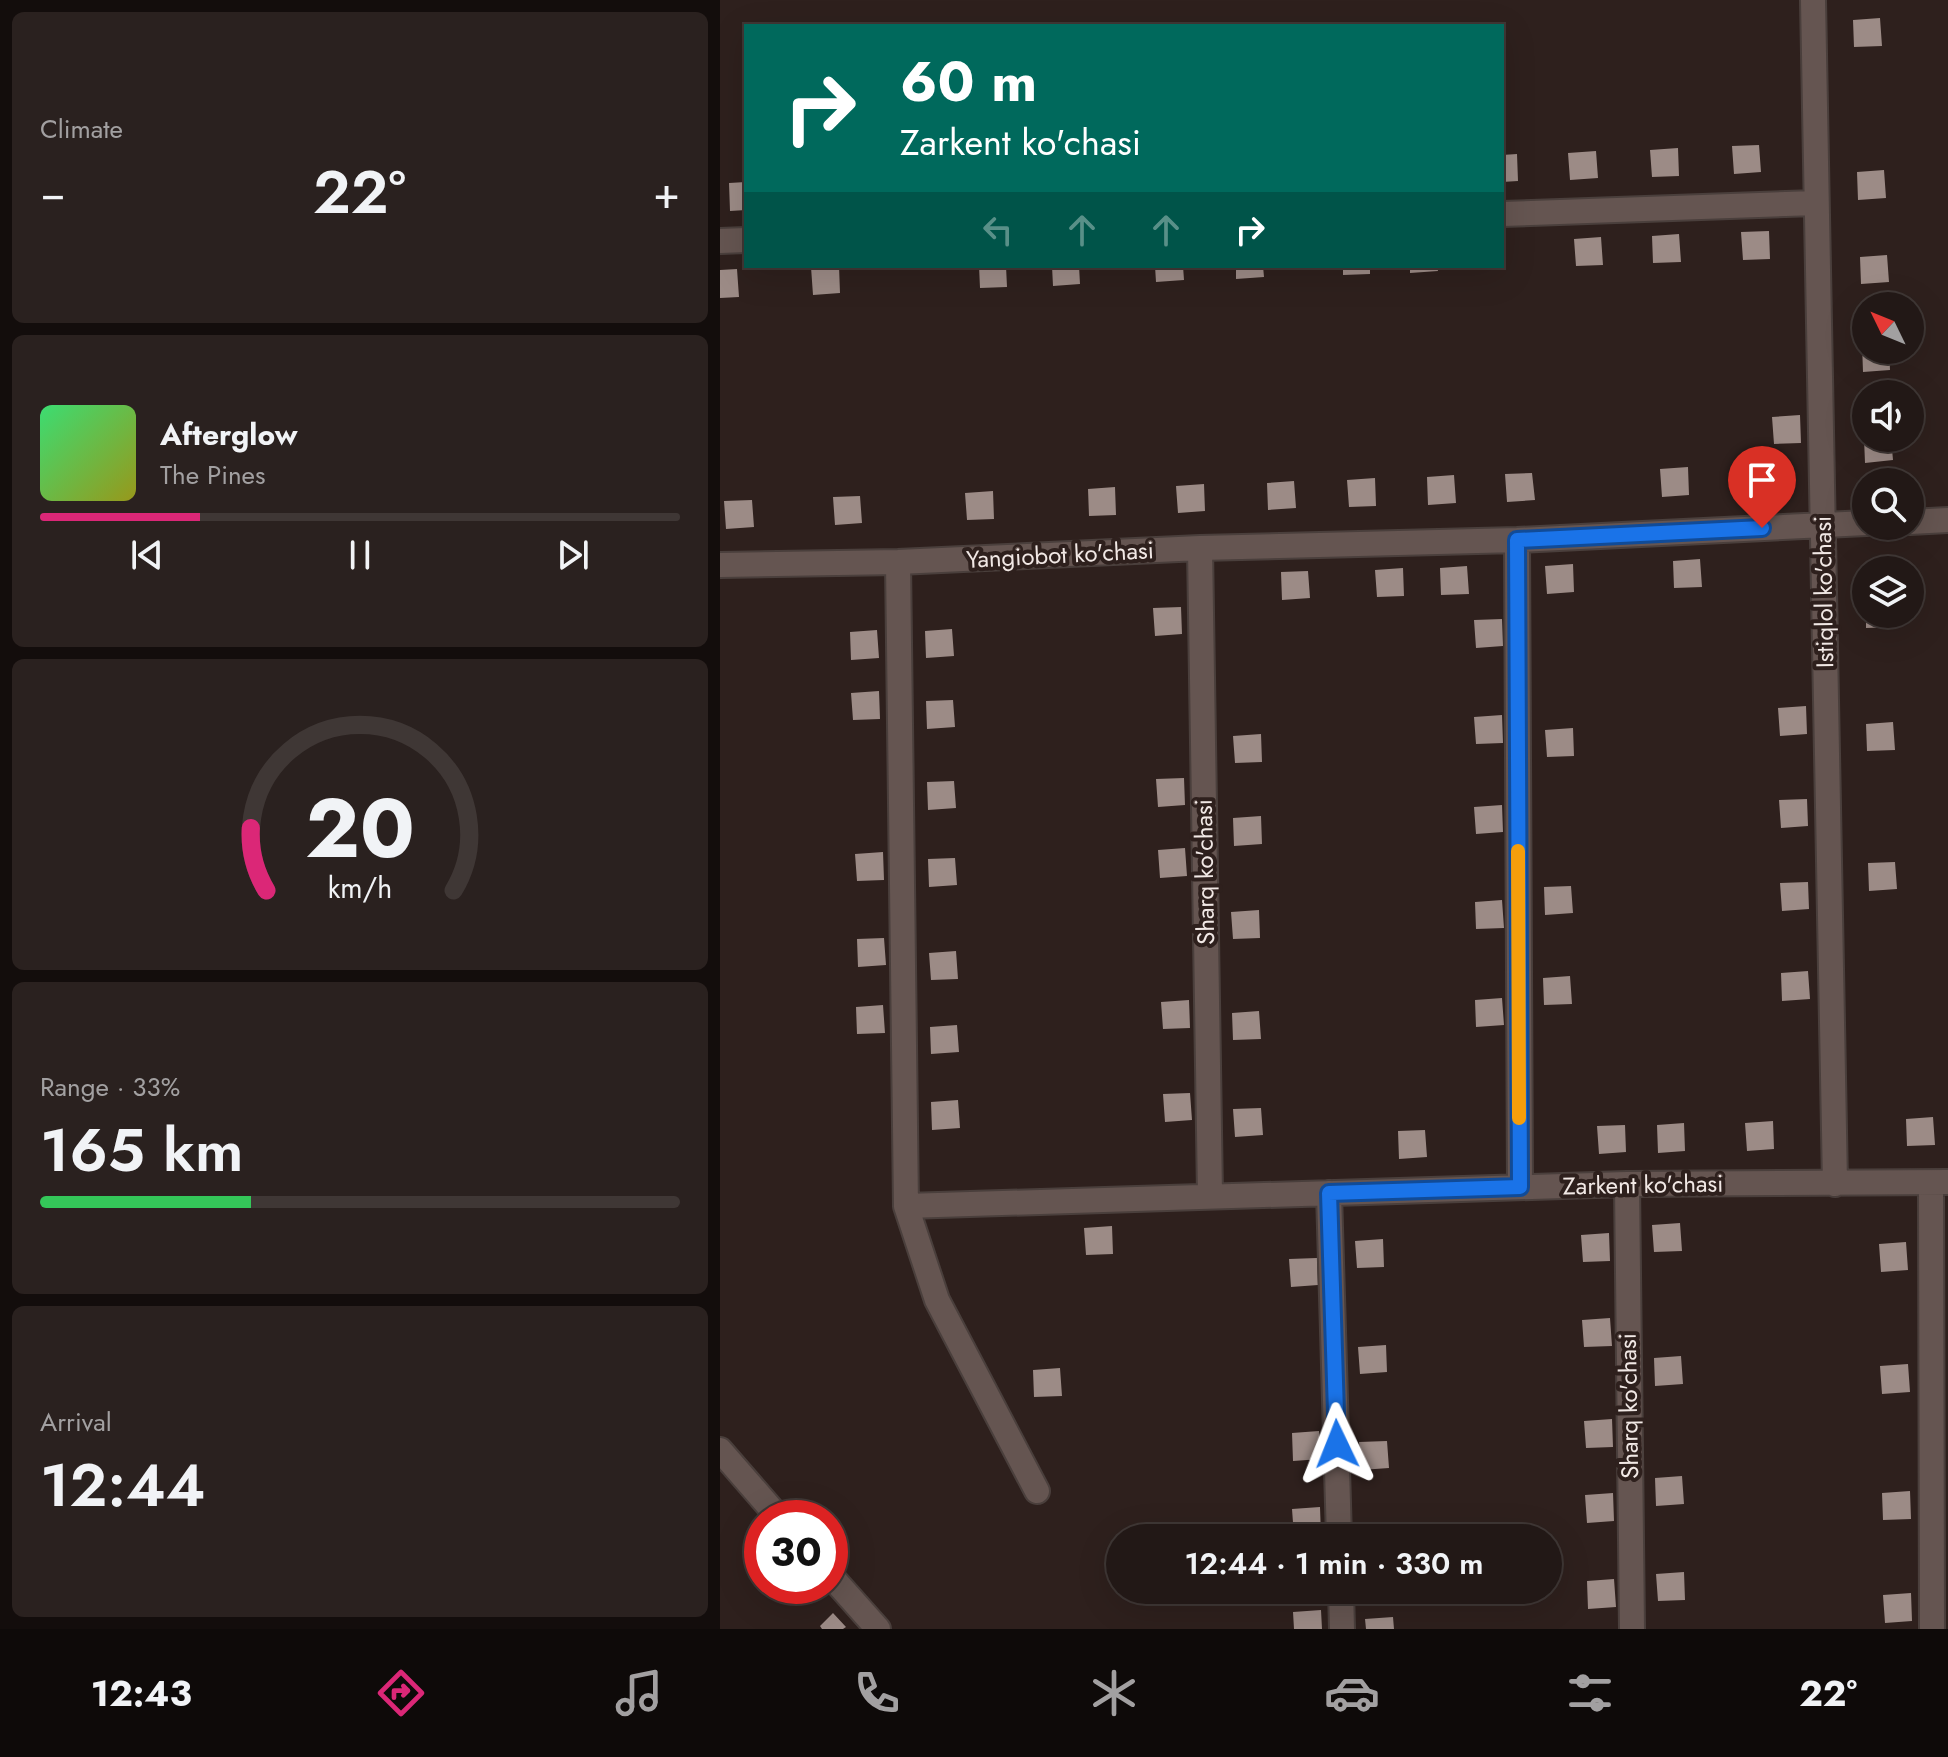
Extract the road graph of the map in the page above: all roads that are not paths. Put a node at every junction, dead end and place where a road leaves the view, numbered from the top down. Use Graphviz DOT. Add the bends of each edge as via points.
graph roads {
  1 [pos="1813,0"];
  2 [pos="1815,203"];
  3 [pos="1504,214"];
  4 [pos="744,240"];
  5 [pos="720,241"];
  6 [pos="1948,520"];
  7 [pos="1924,521"];
  8 [pos="1852,524"];
  9 [pos="1823,525"];
  10 [pos="1517,540"];
  11 [pos="1200,548"];
  12 [pos="898,562"];
  13 [pos="720,565"];
  14 [pos="1939,1182"];
  15 [pos="1627,1184"];
  16 [pos="1835,1184"];
  17 [pos="1520,1187"];
  18 [pos="1329,1193"];
  19 [pos="1210,1195"];
  20 [pos="906,1206"];
  21 [pos="720,1450"];
  22 [pos="1037,1491"];
  23 [pos="763,1500"];
  24 [pos="1339,1524"];
  25 [pos="848,1595"];
  26 [pos="1341,1604"];
  27 [pos="878,1629"];
  28 [pos="1342,1629"];
  29 [pos="1632,1629"];
  30 [pos="1932,1629"];
  1 -- 2 [label="street, Istiqlol ko'chasi"];
  2 -- 3 [label="street"];
  2 -- 9 [label="street, Istiqlol ko'chasi"];
  4 -- 5 [label="street"];
  6 -- 7 [label="street"];
  8 -- 9 [label="street, Yangiobot ko'chasi"];
  9 -- 10 [label="street, Yangiobot ko'chasi"];
  9 -- 16 [label="street, Istiqlol ko'chasi"];
  10 -- 11 [label="street, Yangiobot ko'chasi"];
  10 -- 17 [label="street"];
  11 -- 12 [label="street, Yangiobot ko'chasi"];
  11 -- 19 [label="street, Sharq ko'chasi"];
  12 -- 13 [label="street, Yangiobot ko'chasi"];
  12 -- 20 [label="street"];
  14 -- 16 [label="street, Zarkent ko'chasi"];
  14 -- 30 [label="street"];
  15 -- 16 [label="street, Zarkent ko'chasi"];
  15 -- 17 [label="street, Zarkent ko'chasi"];
  15 -- 29 [label="street, Sharq ko'chasi"];
  17 -- 18 [label="street, Zarkent ko'chasi"];
  18 -- 19 [label="street, Zarkent ko'chasi"];
  18 -- 24 [label="street"];
  19 -- 20 [label="street, Zarkent ko'chasi"];
  20 -- 22 [label="street" via="937,1300"];
  21 -- 23 [label="street"];
  25 -- 27 [label="street"];
  26 -- 28 [label="street"];
}
